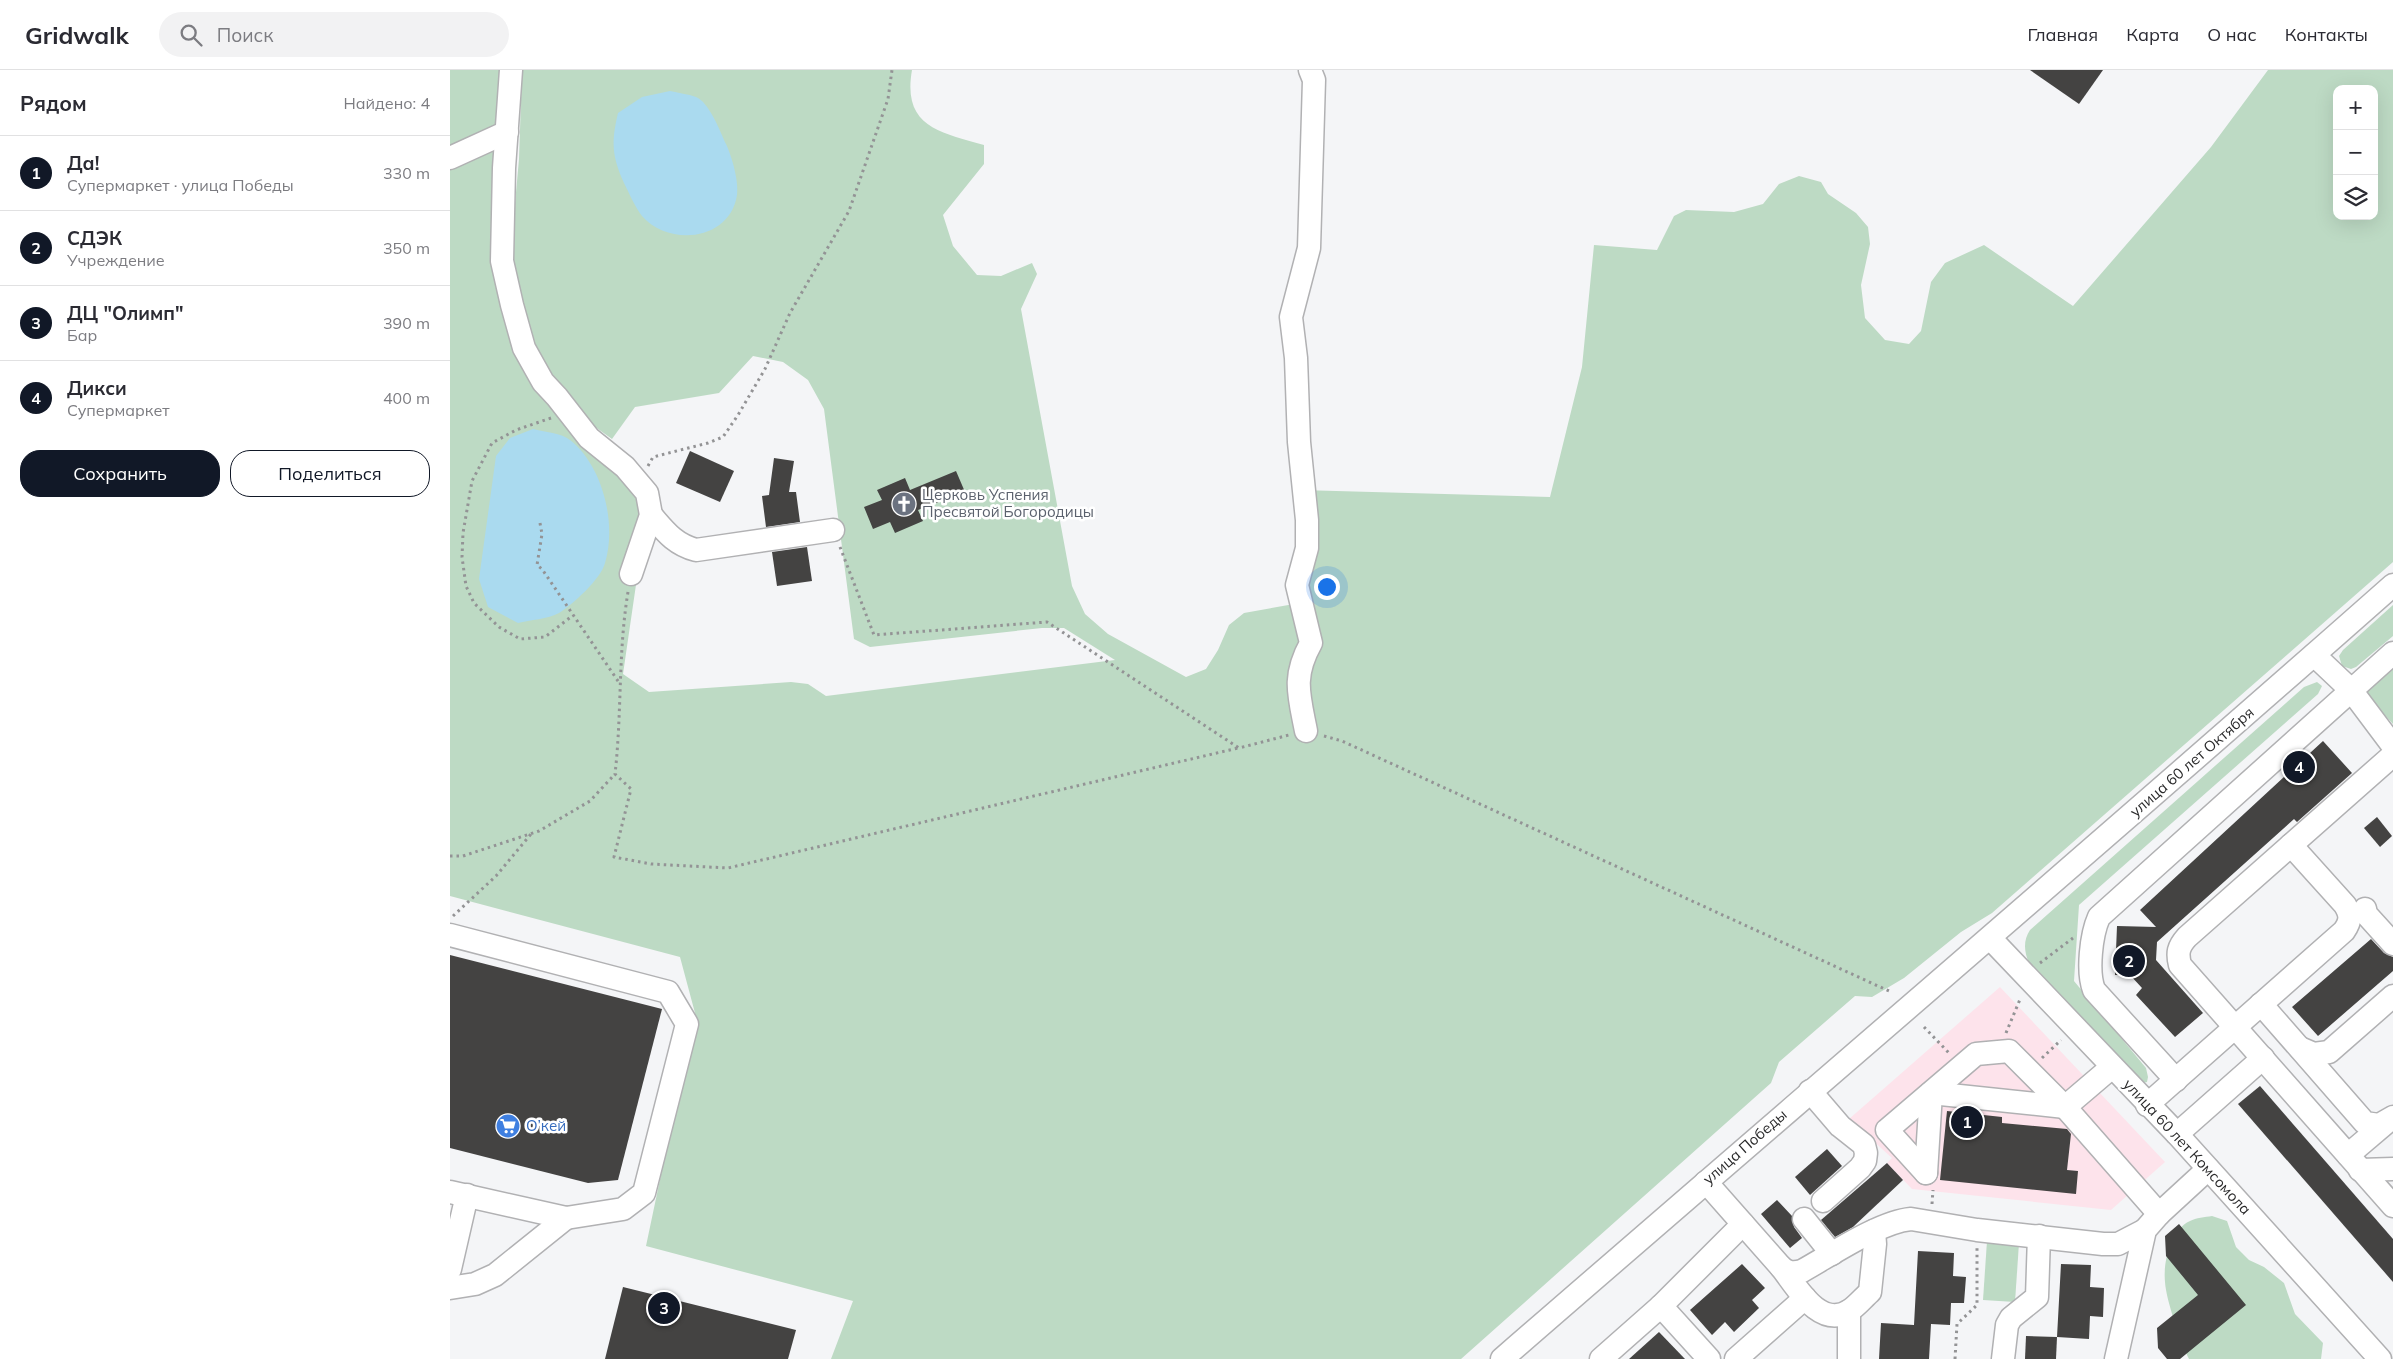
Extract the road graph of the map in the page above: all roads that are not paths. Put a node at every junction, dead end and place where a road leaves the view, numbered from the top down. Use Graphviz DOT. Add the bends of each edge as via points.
graph roads {
  1 [pos="511,70"];
  2 [pos="1310,70"];
  3 [pos="506,132"];
  4 [pos="450,158"];
  5 [pos="649,504"];
  6 [pos="833,530"];
  7 [pos="631,574"];
  8 [pos="2393,585"];
  9 [pos="2393,653"];
  10 [pos="2314,655"];
  11 [pos="2351,690"];
  12 [pos="1306,731"];
  13 [pos="2393,746"];
  14 [pos="2393,755"];
  15 [pos="2291,845"];
  16 [pos="2365,909"];
  17 [pos="450,935"];
  18 [pos="1990,938"];
  19 [pos="2393,944"];
  20 [pos="2393,996"];
  21 [pos="2261,1004"];
  22 [pos="2236,1027"];
  23 [pos="2300,1048"];
  24 [pos="2263,1058"];
  25 [pos="2112,1067"];
  26 [pos="2176,1080"];
  27 [pos="1810,1091"];
  28 [pos="1931,1092"];
  29 [pos="2147,1105"];
  30 [pos="2066,1107"];
  31 [pos="2391,1118"];
  32 [pos="2177,1134"];
  33 [pos="2354,1162"];
  34 [pos="2208,1168"];
  35 [pos="2393,1169"];
  36 [pos="1706,1182"];
  37 [pos="458,1194"];
  38 [pos="1823,1201"];
  39 [pos="2393,1206"];
  40 [pos="566,1218"];
  41 [pos="1804,1219"];
  42 [pos="2152,1222"];
  43 [pos="1743,1224"];
  44 [pos="1874,1231"];
  45 [pos="2039,1236"];
  46 [pos="1832,1254"];
  47 [pos="1781,1267"];
  48 [pos="450,1269"];
  49 [pos="450,1288"];
  50 [pos="1805,1298"];
  51 [pos="1661,1306"];
  52 [pos="1849,1311"];
  53 [pos="1502,1359"];
  54 [pos="1601,1359"];
  55 [pos="1709,1359"];
  56 [pos="1736,1359"];
  57 [pos="1849,1359"];
  58 [pos="2003,1359"];
  59 [pos="2116,1359"];
  60 [pos="2380,1359"];
  1 -- 3 [label="street"];
  2 -- 12 [label="street" via="1314,80 1309,248 1291,316 1296,358 1298,442 1307,520 1307,548 1297,585 1311,643 1302,660 1297,683"];
  3 -- 4 [label="street"];
  3 -- 5 [label="street" via="502,261 524,348 543,382 589,438 625,467"];
  5 -- 6 [label="street" via="671,538 696,550"];
  5 -- 7 [label="street"];
  8 -- 10 [label="street, улица 60 лет Октября"];
  9 -- 11 [label="street"];
  10 -- 11 [label="street"];
  10 -- 18 [label="street, улица 60 лет Октября"];
  11 -- 13 [label="street"];
  11 -- 26 [label="street" via="2098,917 2093,929 2091,980 2094,990"];
  14 -- 15 [label="street"];
  15 -- 21 [label="street" via="2345,905 2350,914 2349,923"];
  15 -- 22 [label="street" via="2179,945 2180,965"];
  16 -- 19 [label="street"];
  17 -- 40 [label="street" via="668,992 687,1024 644,1193 623,1209"];
  18 -- 25 [label="street, улица 60 лет Комсомола"];
  18 -- 27 [label="street, улица Победы"];
  20 -- 23 [label="street" via="2329,1052 2314,1054"];
  21 -- 22 [label="street"];
  21 -- 23 [label="street"];
  22 -- 24 [label="street"];
  22 -- 26 [label="street"];
  23 -- 31 [label="street" via="2365,1123 2379,1125"];
  24 -- 32 [label="street"];
  24 -- 33 [label="street"];
  25 -- 29 [label="street, улица 60 лет Комсомола"];
  25 -- 30 [label="street"];
  26 -- 29 [label="street"];
  27 -- 36 [label="street, улица Победы"];
  27 -- 38 [label="street" via="1840,1126 1864,1145 1866,1153 1860,1168"];
  28 -- 28 [label="street" via="1926,1173 1887,1130"];
  28 -- 30 [label="street"];
  28 -- 30 [label="street" via="1976,1054 2009,1050"];
  29 -- 32 [label="street, улица 60 лет Комсомола"];
  30 -- 42 [label="street"];
  31 -- 33 [label="street"];
  32 -- 34 [label="street, улица 60 лет Комсомола"];
  33 -- 35 [label="street"];
  33 -- 39 [label="street"];
  34 -- 42 [label="street"];
  34 -- 60 [label="street, улица 60 лет Комсомола"];
  36 -- 43 [label="street"];
  36 -- 53 [label="street, улица Победы"];
  37 -- 40 [label="street"];
  37 -- 48 [label="street"];
  40 -- 49 [label="street" via="495,1275 475,1284"];
  41 -- 46 [label="street"];
  42 -- 45 [label="street" via="2118,1244"];
  42 -- 59 [label="street"];
  43 -- 47 [label="street"];
  43 -- 51 [label="street"];
  44 -- 45 [label="street" via="1902,1220"];
  44 -- 46 [label="street"];
  44 -- 52 [label="street" via="1870,1292"];
  45 -- 58 [label="street" via="2037,1297 2006,1325"];
  46 -- 47 [label="street" via="1802,1271 1786,1272"];
  47 -- 50 [label="street"];
  50 -- 52 [label="street" via="1822,1313 1834,1316"];
  50 -- 56 [label="street"];
  51 -- 54 [label="street"];
  51 -- 55 [label="street"];
  52 -- 57 [label="street"];
}
